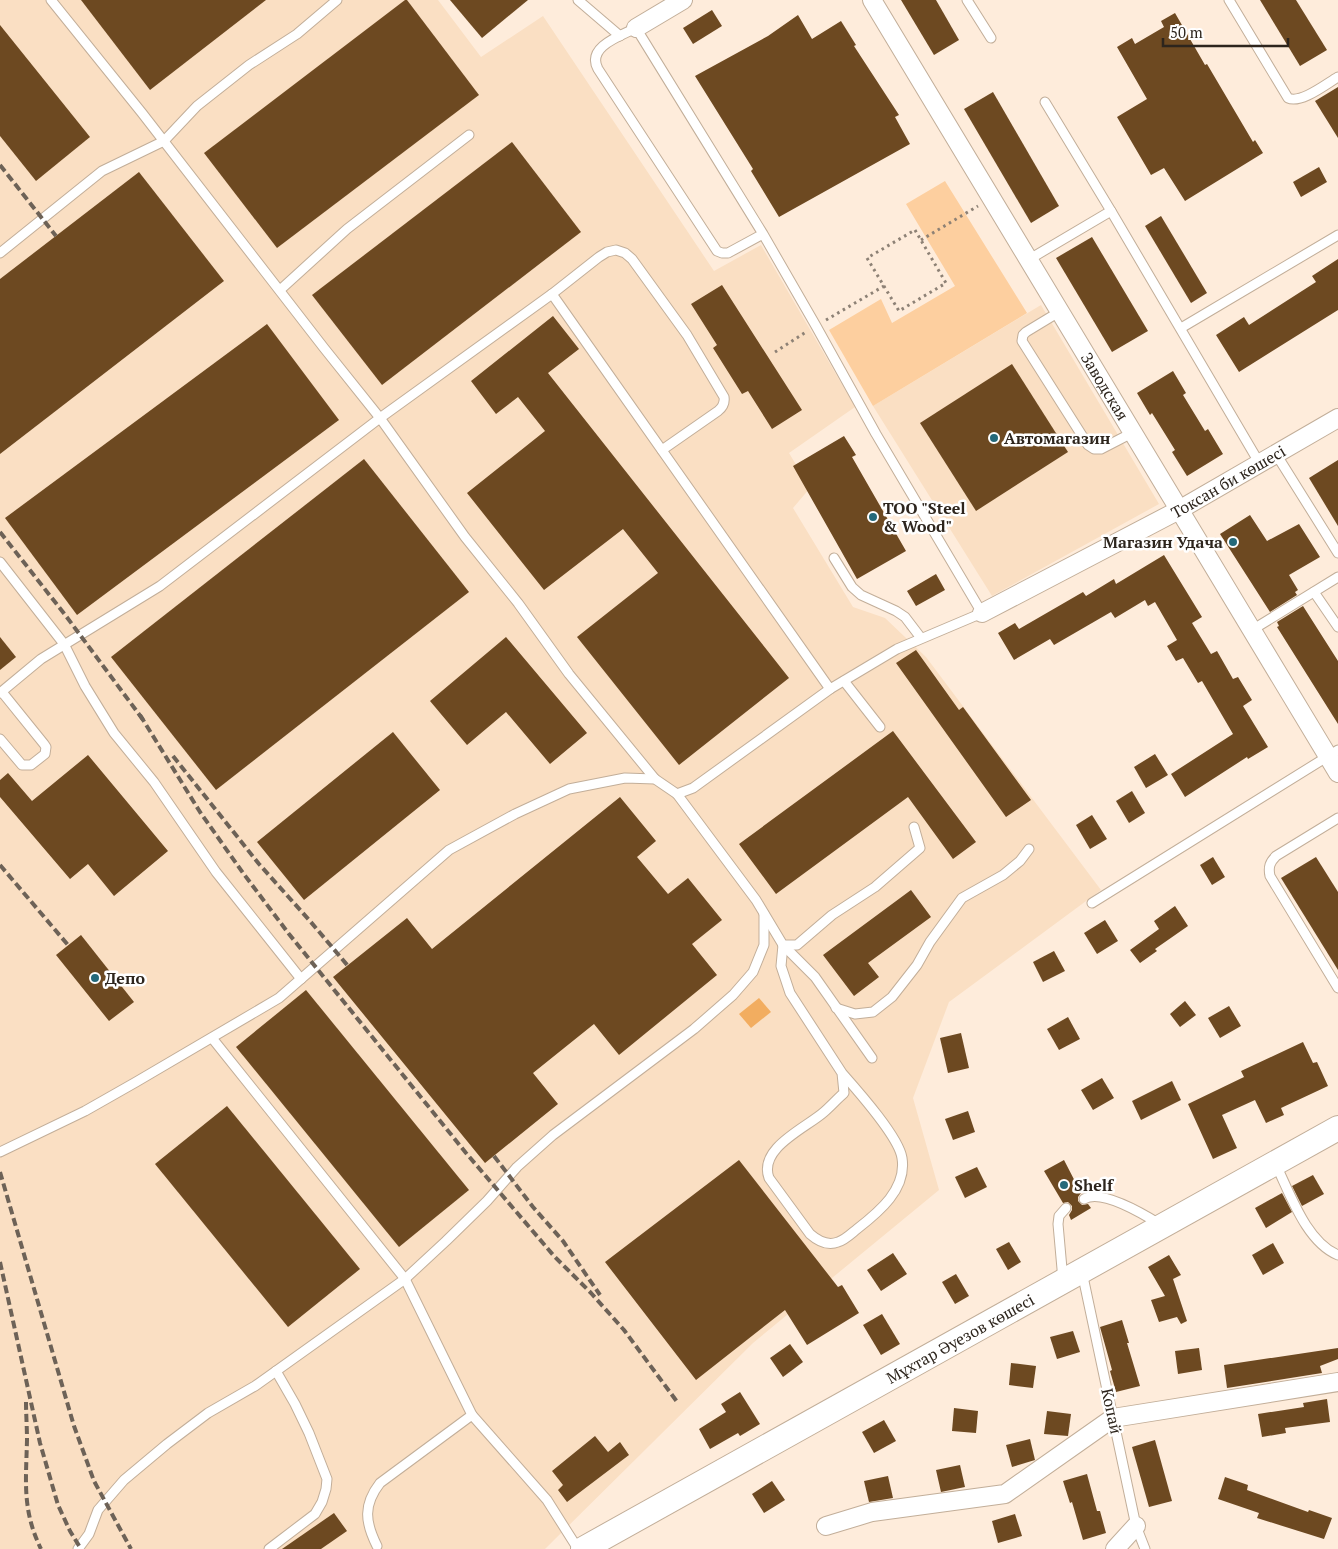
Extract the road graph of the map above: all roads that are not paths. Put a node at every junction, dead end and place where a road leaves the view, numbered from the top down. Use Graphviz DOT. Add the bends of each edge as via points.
graph roads {
  1 [pos="50,0"];
  2 [pos="337,0"];
  3 [pos="578,0"];
  4 [pos="683,0"];
  5 [pos="872,0"];
  6 [pos="967,0"];
  7 [pos="1229,0"];
  8 [pos="636,28"];
  9 [pos="620,36"];
  10 [pos="991,38"];
  11 [pos="1338,76"];
  12 [pos="1045,102"];
  13 [pos="469,135"];
  14 [pos="164,141"];
  15 [pos="1111,211"];
  16 [pos="763,234"];
  17 [pos="1338,235"];
  18 [pos="0,253"];
  19 [pos="1028,260"];
  20 [pos="280,290"];
  21 [pos="552,294"];
  22 [pos="1059,312"];
  23 [pos="1181,328"];
  24 [pos="380,418"];
  25 [pos="1338,418"];
  26 [pos="1132,433"];
  27 [pos="662,450"];
  28 [pos="1276,454"];
  29 [pos="1260,464"];
  30 [pos="1179,510"];
  31 [pos="1338,553"];
  32 [pos="834,558"];
  33 [pos="0,562"];
  34 [pos="1338,577"];
  35 [pos="1314,592"];
  36 [pos="982,613"];
  37 [pos="1338,627"];
  38 [pos="1252,630"];
  39 [pos="921,638"];
  40 [pos="64,644"];
  41 [pos="844,681"];
  42 [pos="830,689"];
  43 [pos="1,692"];
  44 [pos="880,727"];
  45 [pos="0,739"];
  46 [pos="1333,753"];
  47 [pos="1338,773"];
  48 [pos="655,779"];
  49 [pos="678,794"];
  50 [pos="1338,818"];
  51 [pos="914,827"];
  52 [pos="1029,849"];
  53 [pos="1092,903"];
  54 [pos="764,914"];
  55 [pos="783,945"];
  56 [pos="301,979"];
  57 [pos="1338,988"];
  58 [pos="836,1008"];
  59 [pos="212,1038"];
  60 [pos="872,1058"];
  61 [pos="842,1073"];
  62 [pos="1338,1128"];
  63 [pos="0,1152"];
  64 [pos="1275,1163"];
  65 [pos="1084,1199"];
  66 [pos="1066,1208"];
  67 [pos="1163,1227"];
  68 [pos="1338,1255"];
  69 [pos="1072,1277"];
  70 [pos="405,1279"];
  71 [pos="276,1371"];
  72 [pos="1338,1382"];
  73 [pos="472,1415"];
  74 [pos="1113,1418"];
  75 [pos="826,1526"];
  76 [pos="1136,1526"];
  77 [pos="377,1546"];
  78 [pos="78,1549"];
  79 [pos="269,1549"];
  80 [pos="578,1549"];
  81 [pos="582,1549"];
  82 [pos="1115,1549"];
  83 [pos="1146,1549"];
  1 -- 14 [label="lane"];
  2 -- 14 [label="lane" via="297,34 249,65 197,106"];
  3 -- 9 [label="lane"];
  4 -- 8 [label="street"];
  5 -- 19 [label="street, Заводская"];
  6 -- 10 [label="lane"];
  7 -- 11 [label="lane" via="1288,98 1302,98"];
  8 -- 9 [label="lane"];
  8 -- 16 [label="lane"];
  9 -- 16 [label="lane" via="597,51 595,63 713,246 717,251 728,253"];
  12 -- 15 [label="lane"];
  13 -- 20 [label="lane" via="347,229"];
  14 -- 18 [label="lane" via="102,171"];
  14 -- 20 [label="lane"];
  15 -- 19 [label="lane"];
  15 -- 23 [label="lane"];
  16 -- 36 [label="lane"];
  17 -- 23 [label="lane"];
  19 -- 22 [label="street, Заводская"];
  20 -- 24 [label="lane"];
  21 -- 24 [label="lane"];
  21 -- 27 [label="lane"];
  21 -- 27 [label="lane" via="607,252 616,250 632,259 658,293 687,335 724,401 718,411"];
  22 -- 26 [label="street, Заводская"];
  22 -- 26 [label="lane" via="1026,332 1022,341 1088,445 1101,449"];
  23 -- 29 [label="lane"];
  24 -- 40 [label="lane" via="160,586"];
  24 -- 48 [label="lane" via="568,674"];
  25 -- 28 [label="street, Токсан би көшесі"];
  26 -- 30 [label="street, Заводская"];
  27 -- 42 [label="lane"];
  28 -- 29 [label="street, Токсан би көшесі"];
  28 -- 31 [label="lane"];
  29 -- 30 [label="street, Токсан би көшесі"];
  30 -- 36 [label="street, Токсан би көшесі"];
  30 -- 38 [label="street, Заводская"];
  32 -- 39 [label="lane" via="860,595 905,617"];
  33 -- 40 [label="lane"];
  34 -- 35 [label="lane"];
  35 -- 37 [label="lane"];
  35 -- 38 [label="lane"];
  36 -- 39 [label="lane"];
  38 -- 46 [label="street, Заводская"];
  39 -- 41 [label="lane"];
  40 -- 43 [label="lane"];
  40 -- 56 [label="lane" via="114,733 154,782 216,872"];
  41 -- 42 [label="lane"];
  41 -- 44 [label="lane"];
  42 -- 49 [label="lane" via="693,788"];
  43 -- 45 [label="lane" via="44,744 45,754 31,766 22,766"];
  46 -- 47 [label="street, Заводская"];
  46 -- 53 [label="lane"];
  48 -- 49 [label="lane"];
  48 -- 56 [label="lane" via="625,778 569,789 449,850"];
  49 -- 54 [label="lane"];
  50 -- 57 [label="lane" via="1276,856 1268,870"];
  51 -- 55 [label="lane" via="920,848 907,861 875,887 832,914 797,944"];
  52 -- 58 [label="lane" via="1003,876 962,898 892,997 873,1012 854,1014"];
  54 -- 55 [label="lane"];
  54 -- 70 [label="lane" via="764,944 753,972 733,995 694,1029 553,1135"];
  55 -- 58 [label="lane" via="815,977"];
  55 -- 61 [label="lane" via="781,966 790,994"];
  56 -- 59 [label="lane" via="279,998"];
  58 -- 60 [label="lane"];
  59 -- 63 [label="lane" via="85,1111"];
  59 -- 70 [label="lane"];
  61 -- 61 [label="lane" via="844,1093 775,1150 766,1170 810,1234 818,1241 830,1244 840,1242 882,1208 896,1191 902,1172 899,1146"];
  62 -- 64 [label="street, Мұхтар Әуезов көшесі"];
  64 -- 67 [label="street, Мұхтар Әуезов көшесі"];
  64 -- 68 [label="lane" via="1310,1232 1324,1247"];
  65 -- 67 [label="lane" via="1094,1196 1119,1203"];
  66 -- 69 [label="lane, Копай" via="1059,1216 1058,1224"];
  67 -- 69 [label="street, Мұхтар Әуезов көшесі"];
  69 -- 74 [label="lane, Копай"];
  69 -- 81 [label="street, Мұхтар Әуезов көшесі"];
  70 -- 71 [label="lane"];
  70 -- 73 [label="lane"];
  71 -- 78 [label="lane" via="208,1413 124,1480 98,1510 89,1534"];
  71 -- 79 [label="lane" via="302,1419 327,1479 322,1502 315,1514"];
  72 -- 74 [label="street"];
  73 -- 77 [label="lane" via="376,1488 367,1517"];
  73 -- 80 [label="lane" via="547,1500"];
  74 -- 75 [label="street" via="1005,1494 872,1512"];
  74 -- 76 [label="lane, Копай"];
  76 -- 82 [label="street"];
  76 -- 83 [label="lane, Копай"];
}
